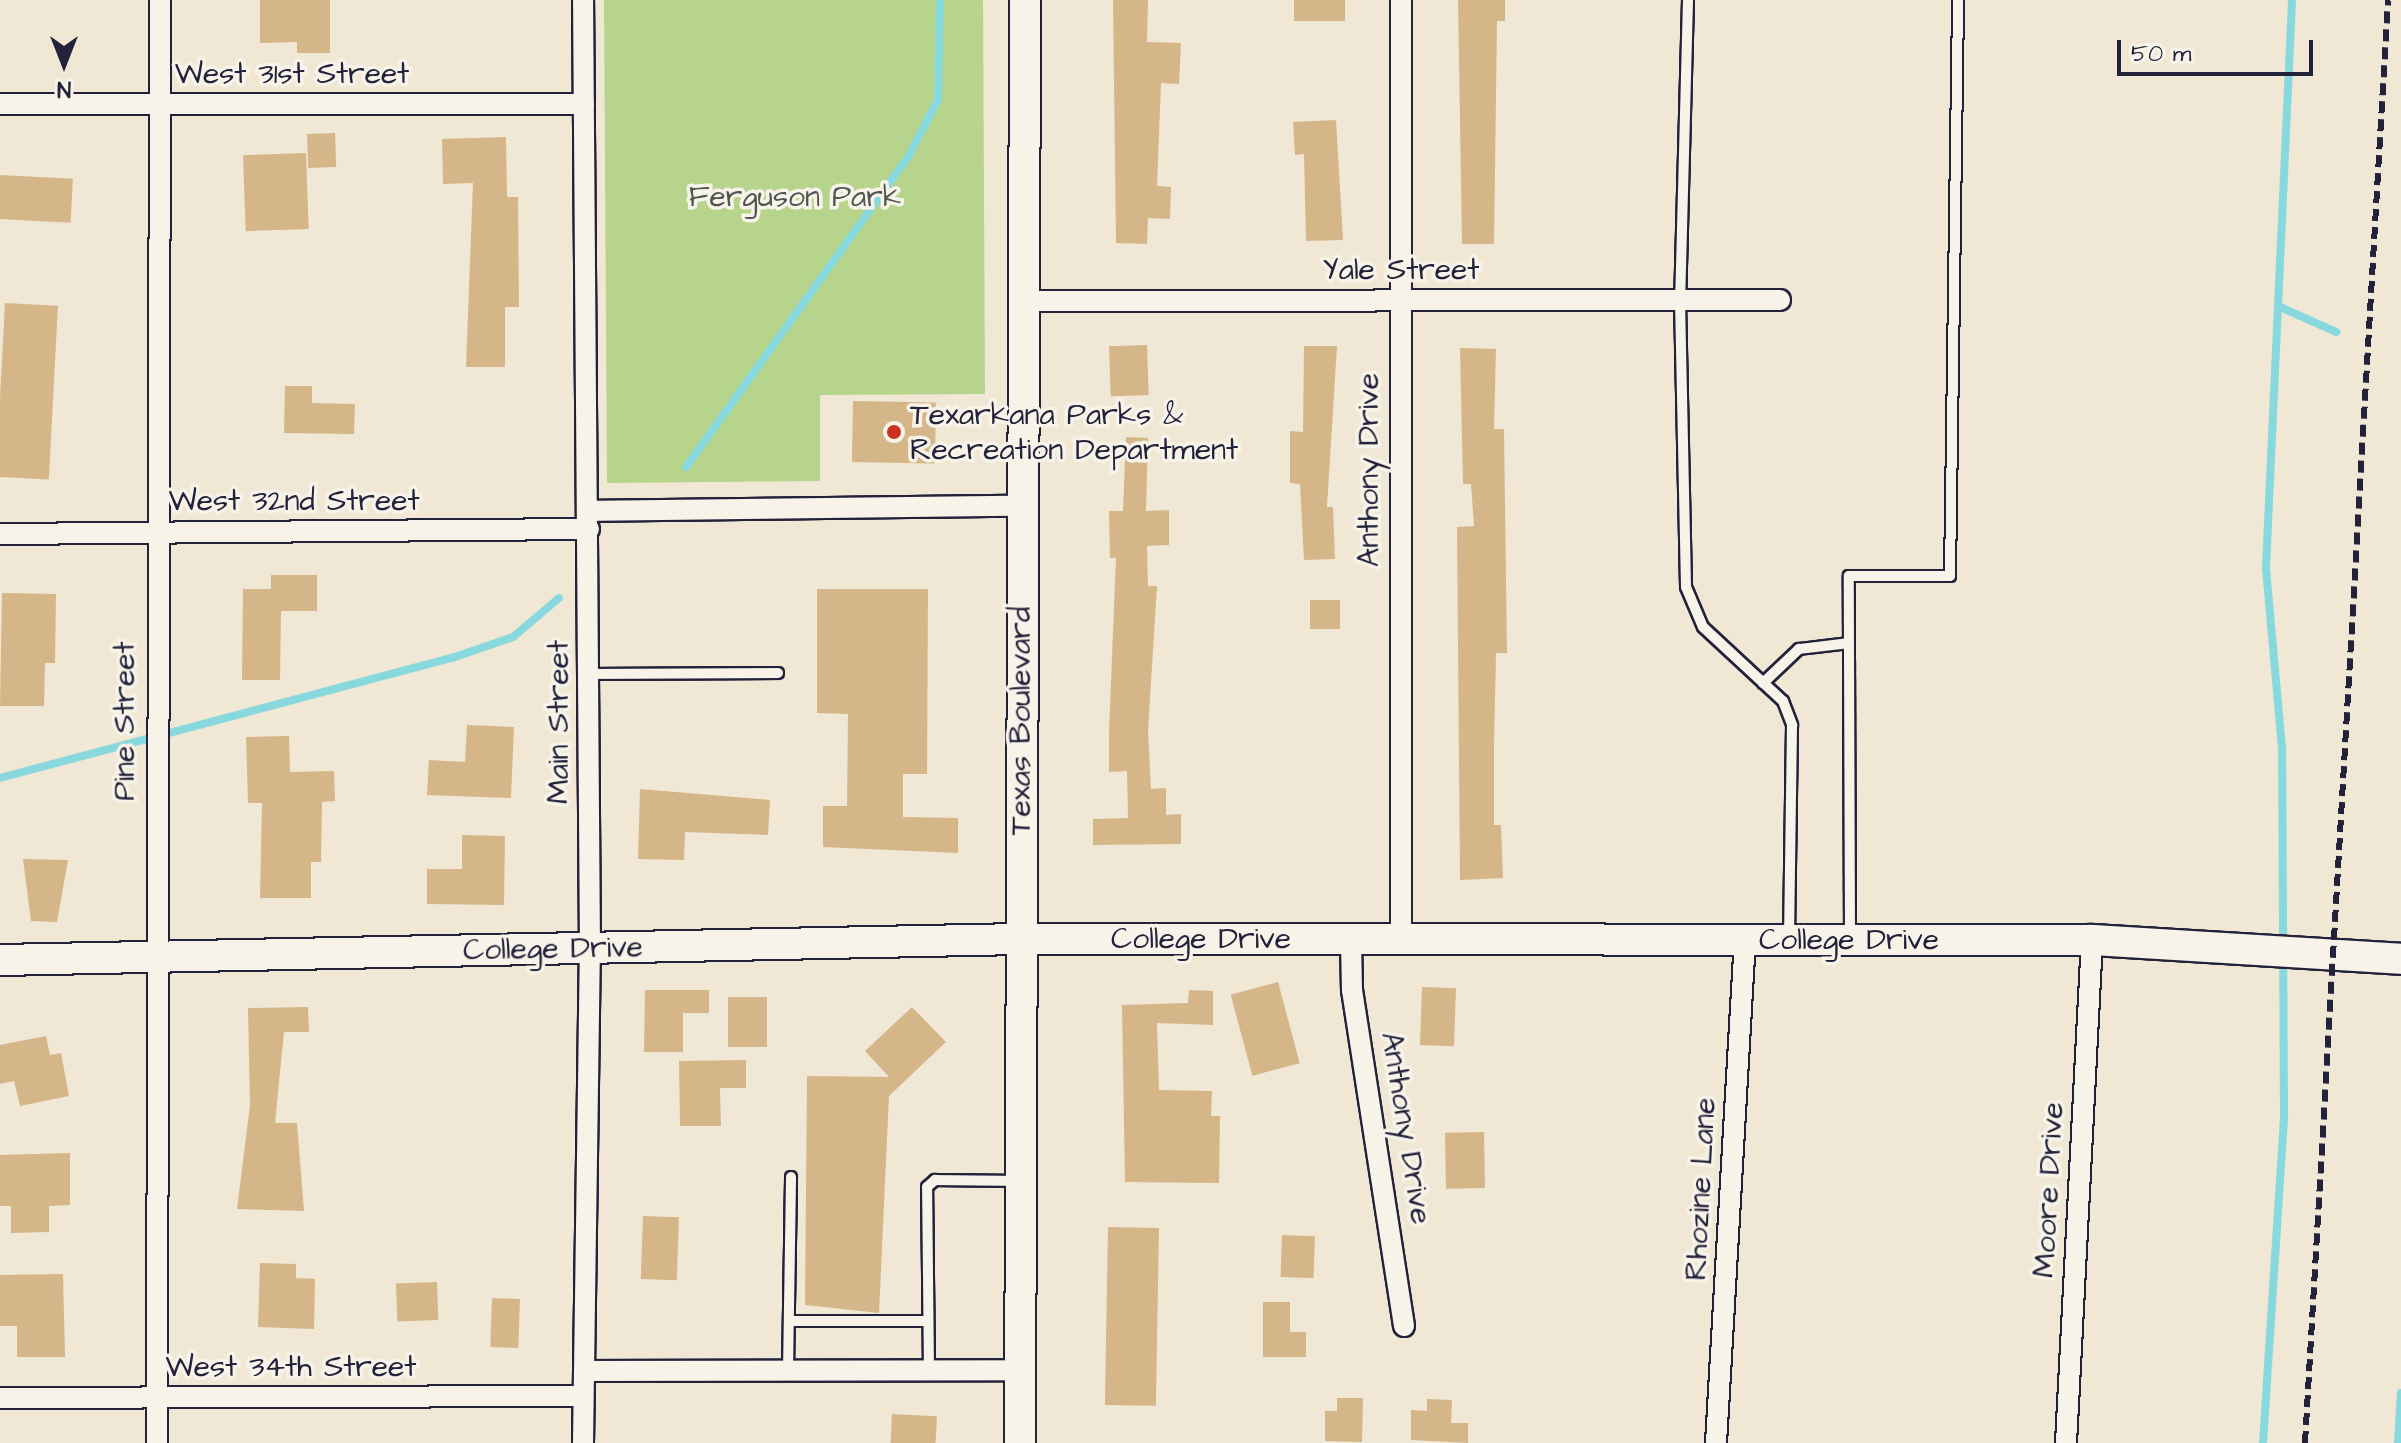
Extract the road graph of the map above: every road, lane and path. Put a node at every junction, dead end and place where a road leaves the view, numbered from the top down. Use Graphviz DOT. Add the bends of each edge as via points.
graph roads {
  1 [pos="160,0"];
  2 [pos="583,0"];
  3 [pos="1025,0"];
  4 [pos="1401,0"];
  5 [pos="1688,0"];
  6 [pos="1958,0"];
  7 [pos="0,104"];
  8 [pos="162,104"];
  9 [pos="584,104"];
  10 [pos="1399,300"];
  11 [pos="1680,300"];
  12 [pos="1780,300"];
  13 [pos="1022,301"];
  14 [pos="1022,506"];
  15 [pos="589,520"];
  16 [pos="156,532"];
  17 [pos="0,534"];
  18 [pos="1849,643"];
  19 [pos="778,673"];
  20 [pos="589,674"];
  21 [pos="1763,683"];
  22 [pos="1020,939"];
  23 [pos="1351,939"];
  24 [pos="1745,939"];
  25 [pos="1789,939"];
  26 [pos="1401,940"];
  27 [pos="1850,940"];
  28 [pos="2092,940"];
  29 [pos="590,948"];
  30 [pos="154,956"];
  31 [pos="2399,959"];
  32 [pos="0,960"];
  33 [pos="791,1177"];
  34 [pos="1020,1181"];
  35 [pos="789,1321"];
  36 [pos="928,1321"];
  37 [pos="1404,1326"];
  38 [pos="929,1370"];
  39 [pos="1020,1370"];
  40 [pos="584,1371"];
  41 [pos="788,1371"];
  42 [pos="583,1396"];
  43 [pos="158,1397"];
  44 [pos="0,1398"];
  45 [pos="157,1443"];
  46 [pos="583,1443"];
  47 [pos="1020,1443"];
  48 [pos="1716,1443"];
  49 [pos="2066,1443"];
  1 -- 8 [label="street, Pine Street"];
  2 -- 9 [label="street, Main Street"];
  3 -- 13 [label="street, Texas Boulevard"];
  4 -- 10 [label="street, Anthony Drive"];
  5 -- 11 [label="lane"];
  6 -- 18 [label="lane" via="1950,576 1849,576"];
  7 -- 8 [label="street, West 31st Street"];
  8 -- 9 [label="street, West 31st Street"];
  8 -- 16 [label="street, Pine Street"];
  9 -- 15 [label="street, Main Street"];
  10 -- 11 [label="street, Yale Street"];
  10 -- 13 [label="street, Yale Street"];
  10 -- 26 [label="street, Anthony Drive"];
  11 -- 12 [label="street, Yale Street"];
  11 -- 21 [label="lane" via="1686,587 1703,627"];
  13 -- 14 [label="street, Texas Boulevard"];
  14 -- 15 [label="street, West 32nd Street"];
  14 -- 22 [label="street, Texas Boulevard"];
  15 -- 16 [label="street, West 32nd Street"];
  15 -- 20 [label="street, Main Street"];
  16 -- 17 [label="street, West 32nd Street"];
  16 -- 30 [label="street, Pine Street"];
  18 -- 21 [label="lane" via="1799,649"];
  18 -- 27 [label="lane"];
  19 -- 20 [label="lane"];
  20 -- 29 [label="street, Main Street"];
  21 -- 25 [label="lane" via="1783,701 1792,725"];
  22 -- 23 [label="street, College Drive"];
  22 -- 29 [label="street, College Drive"];
  22 -- 34 [label="street, Texas Boulevard"];
  23 -- 26 [label="street, College Drive"];
  23 -- 37 [label="street, Anthony Drive" via="1352,990"];
  24 -- 25 [label="street, College Drive"];
  24 -- 26 [label="street, College Drive"];
  24 -- 48 [label="street, Rhozine Lane"];
  25 -- 27 [label="street, College Drive"];
  27 -- 28 [label="street, College Drive"];
  28 -- 31 [label="street, College Drive" via="2267,946"];
  28 -- 49 [label="street, Moore Drive"];
  29 -- 30 [label="street, College Drive"];
  29 -- 40 [label="street, Main Street"];
  30 -- 32 [label="street, College Drive"];
  30 -- 43 [label="street, Pine Street"];
  33 -- 35 [label="lane"];
  34 -- 36 [label="lane" via="935,1180 927,1187"];
  34 -- 39 [label="street, Texas Boulevard"];
  35 -- 36 [label="lane"];
  35 -- 41 [label="lane"];
  36 -- 38 [label="lane"];
  38 -- 39 [label="street"];
  38 -- 41 [label="street"];
  39 -- 47 [label="street, Texas Boulevard"];
  40 -- 41 [label="street"];
  40 -- 42 [label="street, Main Street"];
  42 -- 43 [label="street, West 34th Street"];
  42 -- 46 [label="street, Main Street"];
  43 -- 44 [label="street, West 34th Street"];
  43 -- 45 [label="street, Pine Street"];
}
